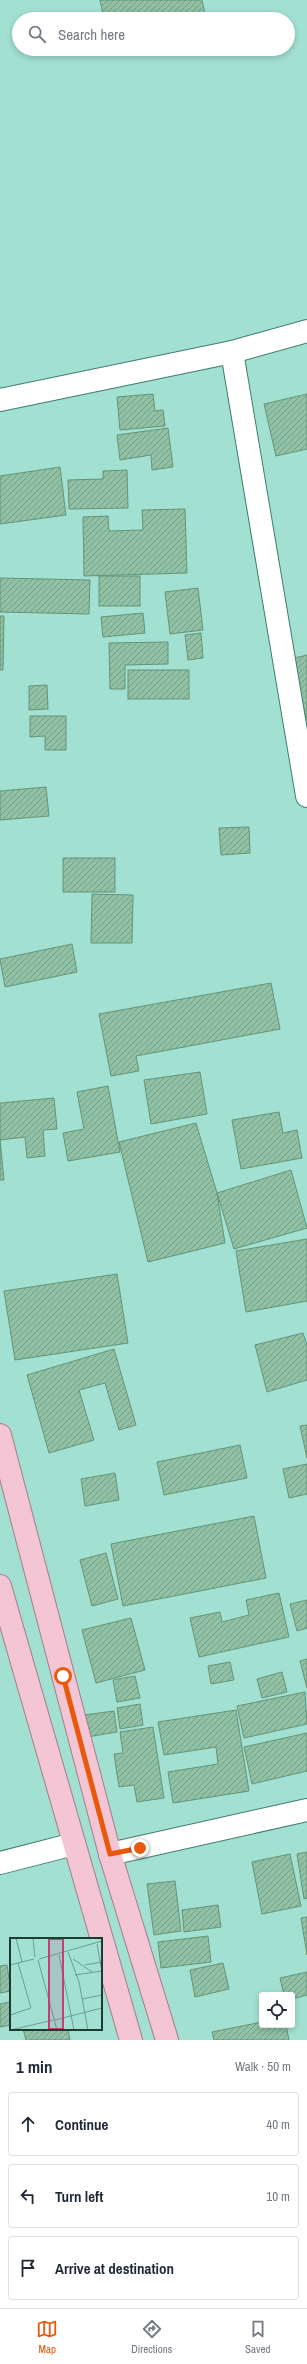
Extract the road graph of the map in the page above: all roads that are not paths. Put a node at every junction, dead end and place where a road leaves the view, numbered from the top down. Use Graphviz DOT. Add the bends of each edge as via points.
graph roads {
  1 [pos="307,331"];
  2 [pos="232,352"];
  3 [pos="0,400"];
  4 [pos="307,796"];
  5 [pos="0,1435"];
  6 [pos="0,1586"];
  7 [pos="307,1810"];
  8 [pos="74,1844"];
  9 [pos="110,1854"];
  10 [pos="0,1863"];
  11 [pos="101,1938"];
  12 [pos="102,1940"];
  13 [pos="131,2040"];
  14 [pos="166,2040"];
  1 -- 2 [label="street"];
  2 -- 3 [label="street"];
  2 -- 4 [label="street"];
  5 -- 9 [label="main road"];
  6 -- 8 [label="main road"];
  7 -- 9 [label="street"];
  8 -- 10 [label="street"];
  8 -- 11 [label="main road"];
  9 -- 14 [label="main road"];
  12 -- 13 [label="main road"];
}
